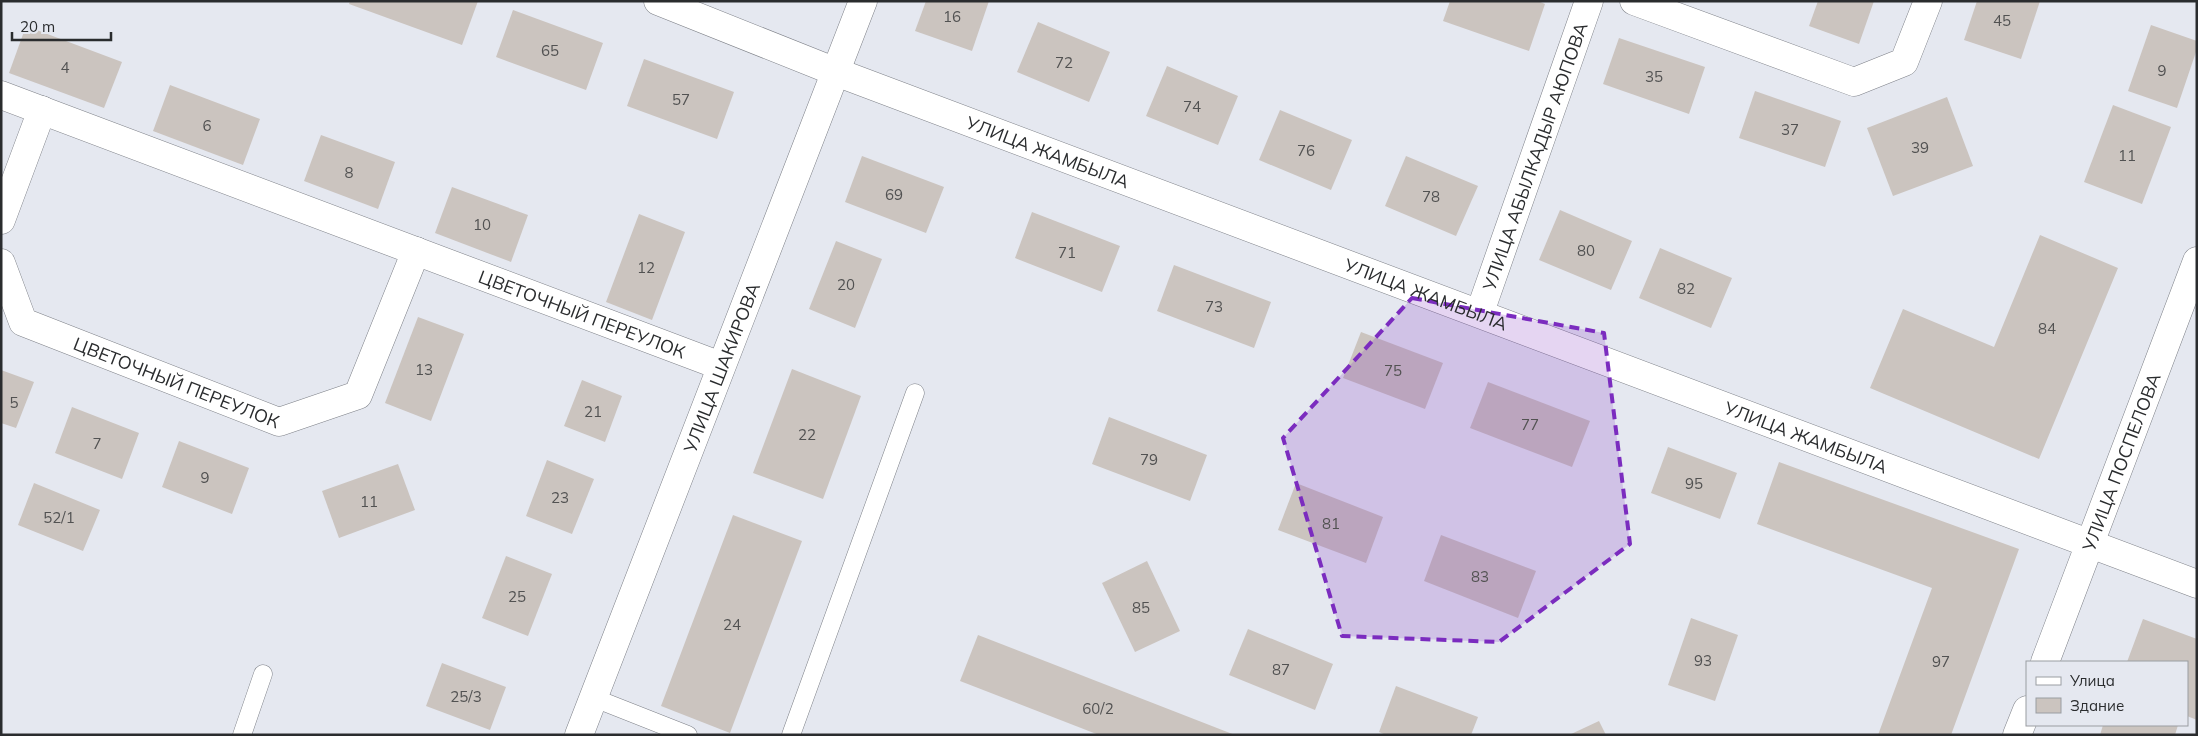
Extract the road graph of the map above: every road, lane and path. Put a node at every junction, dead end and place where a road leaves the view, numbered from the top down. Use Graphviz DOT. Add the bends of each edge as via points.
graph roads {
  1 [pos="658,1"];
  2 [pos="863,1"];
  3 [pos="1589,1"];
  4 [pos="1634,1"];
  5 [pos="1928,1"];
  6 [pos="836,72"];
  7 [pos="1,95"];
  8 [pos="42,110"];
  9 [pos="1,220"];
  10 [pos="416,251"];
  11 [pos="2197,261"];
  12 [pos="1,263"];
  13 [pos="1480,312"];
  14 [pos="721,366"];
  15 [pos="915,393"];
  16 [pos="2092,543"];
  17 [pos="2197,584"];
  18 [pos="2045,661"];
  19 [pos="263,674"];
  20 [pos="594,698"];
  21 [pos="2026,712"];
  22 [pos="242,735"];
  23 [pos="579,735"];
  24 [pos="688,735"];
  25 [pos="791,735"];
  26 [pos="2017,735"];
  1 -- 6 [label="street, УЛИЦА ЖАМБЫЛА"];
  2 -- 6 [label="street, УЛИЦА ШАКИРОВА"];
  3 -- 13 [label="street, УЛИЦА АБЫЛКАДЫР АЮПОВА"];
  4 -- 5 [label="street" via="1854,82 1904,62"];
  6 -- 13 [label="street, УЛИЦА ЖАМБЫЛА"];
  6 -- 14 [label="street, УЛИЦА ШАКИРОВА"];
  7 -- 8 [label="street, ЦВЕТОЧНЫЙ ПЕРЕУЛОК"];
  8 -- 9 [label="street"];
  8 -- 10 [label="street, ЦВЕТОЧНЫЙ ПЕРЕУЛОК"];
  10 -- 12 [label="street, ЦВЕТОЧНЫЙ ПЕРЕУЛОК" via="358,394 279,422 23,322"];
  10 -- 14 [label="street, ЦВЕТОЧНЫЙ ПЕРЕУЛОК"];
  11 -- 16 [label="street, УЛИЦА ПОСПЕЛОВА"];
  13 -- 16 [label="street, УЛИЦА ЖАМБЫЛА"];
  14 -- 20 [label="street, УЛИЦА ШАКИРОВА"];
  15 -- 25 [label="lane"];
  16 -- 17 [label="street, УЛИЦА ЖАМБЫЛА"];
  16 -- 18 [label="street, УЛИЦА ПОСПЕЛОВА"];
  19 -- 22 [label="lane"];
  20 -- 23 [label="street, УЛИЦА ШАКИРОВА"];
  20 -- 24 [label="lane"];
  21 -- 26 [label="street"];
}
